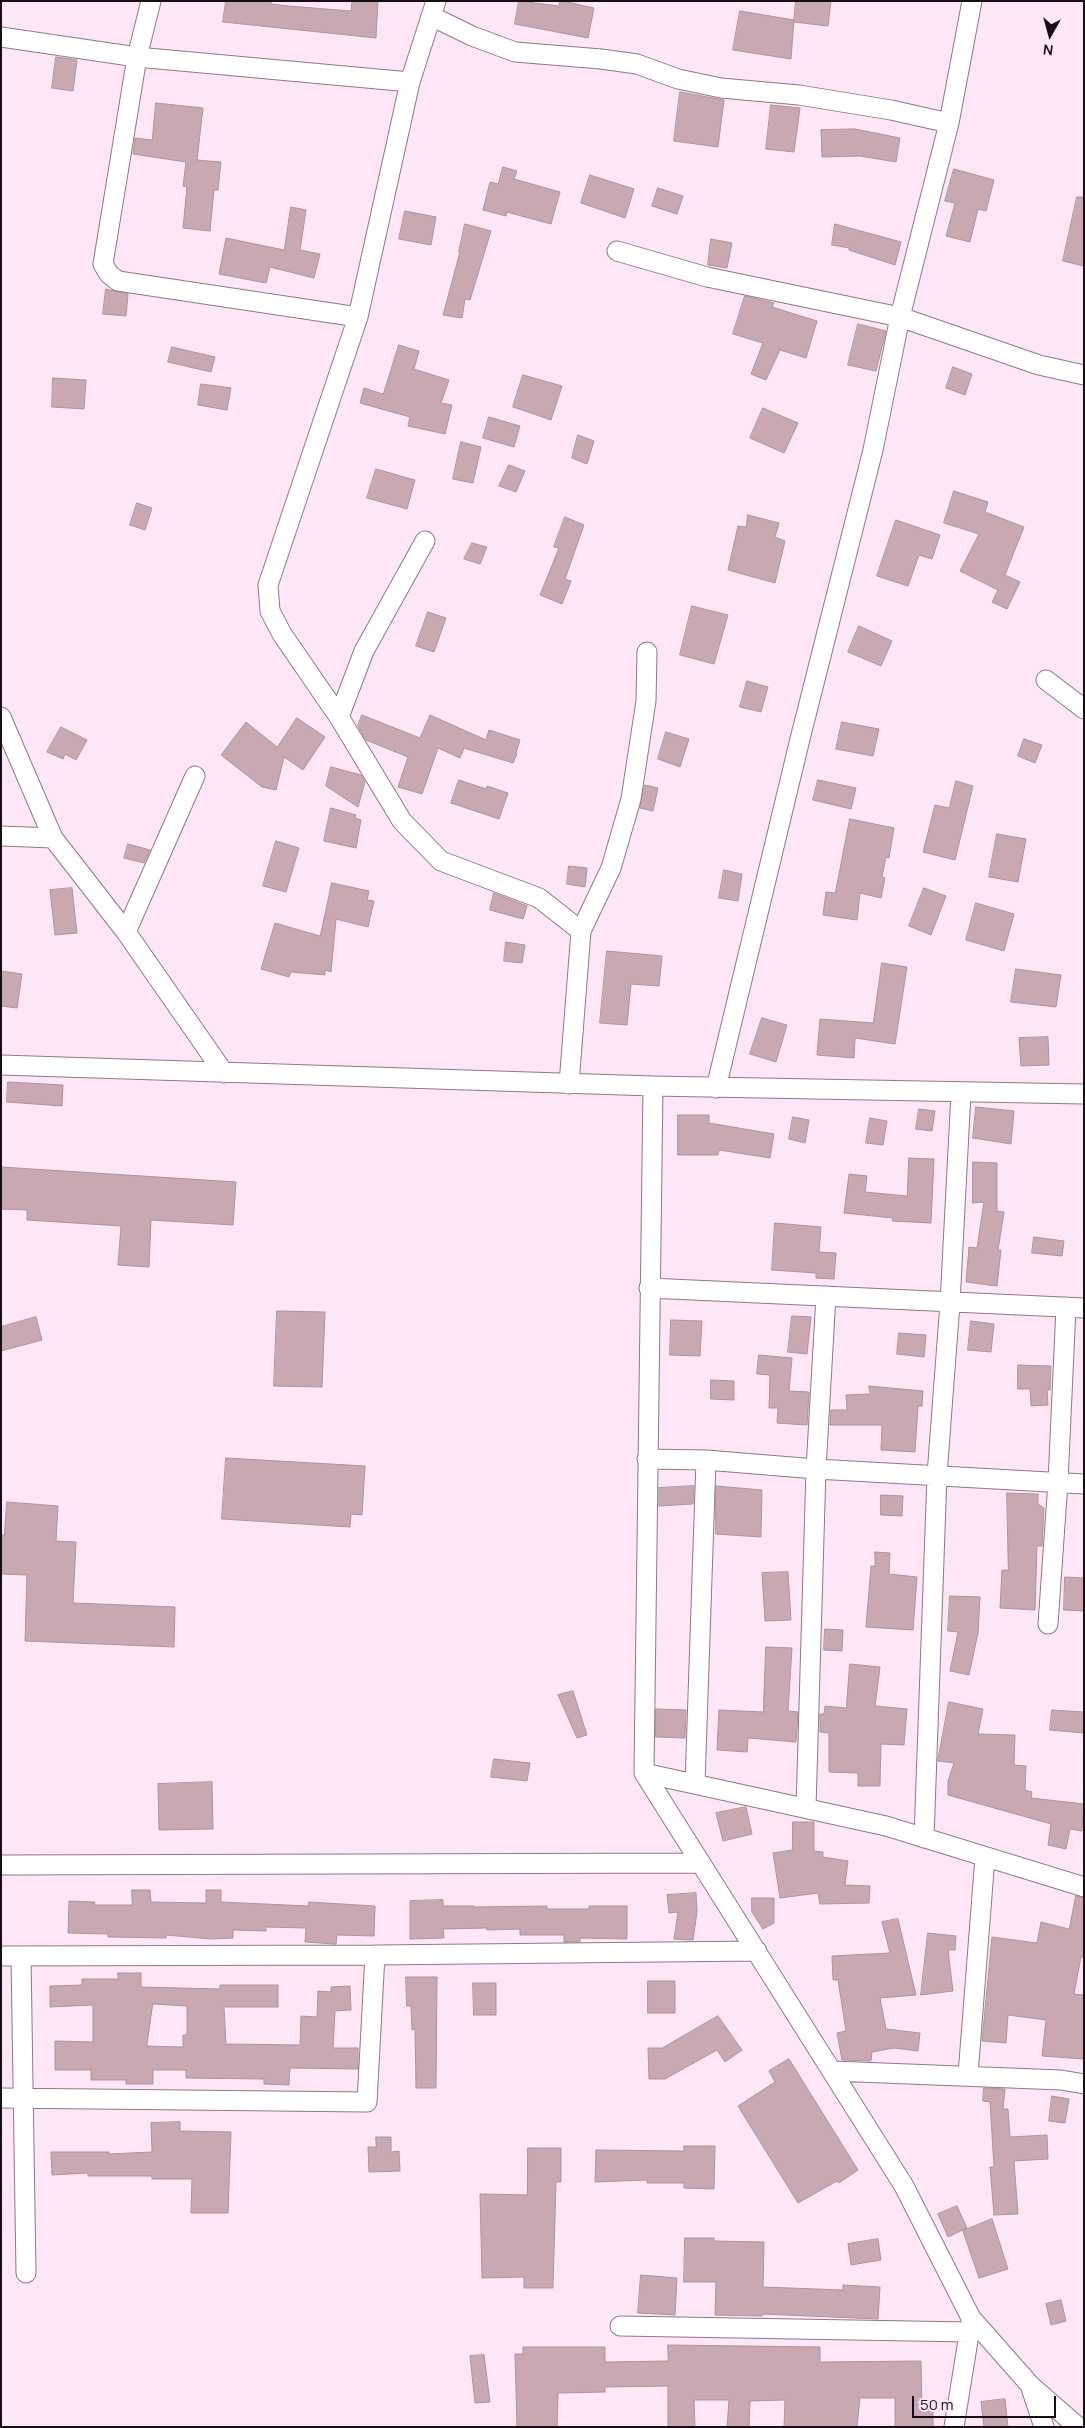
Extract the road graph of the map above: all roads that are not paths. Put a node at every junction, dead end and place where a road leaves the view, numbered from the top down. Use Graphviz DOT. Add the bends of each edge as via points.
graph roads {
  1 [pos="151,1"];
  2 [pos="972,1"];
  3 [pos="434,8"];
  4 [pos="1,37"];
  5 [pos="138,58"];
  6 [pos="410,82"];
  7 [pos="949,123"];
  8 [pos="617,251"];
  9 [pos="358,317"];
  10 [pos="900,317"];
  11 [pos="1084,376"];
  12 [pos="425,541"];
  13 [pos="647,652"];
  14 [pos="1046,680"];
  15 [pos="1084,709"];
  16 [pos="1,717"];
  17 [pos="339,717"];
  18 [pos="195,776"];
  19 [pos="1,836"];
  20 [pos="53,838"];
  21 [pos="581,931"];
  22 [pos="126,932"];
  23 [pos="1,1065"];
  24 [pos="224,1072"];
  25 [pos="569,1084"];
  26 [pos="653,1086"];
  27 [pos="716,1088"];
  28 [pos="961,1093"];
  29 [pos="1084,1094"];
  30 [pos="649,1288"];
  31 [pos="826,1296"];
  32 [pos="950,1302"];
  33 [pos="1075,1308"];
  34 [pos="647,1459"];
  35 [pos="706,1460"];
  36 [pos="816,1468"];
  37 [pos="937,1476"];
  38 [pos="1058,1482"];
  39 [pos="1084,1484"];
  40 [pos="1048,1624"];
  41 [pos="644,1773"];
  42 [pos="695,1784"];
  43 [pos="806,1808"];
  44 [pos="924,1838"];
  45 [pos="985,1857"];
  46 [pos="702,1863"];
  47 [pos="1,1865"];
  48 [pos="1084,1887"];
  49 [pos="757,1950"];
  50 [pos="375,1955"];
  51 [pos="1,1956"];
  52 [pos="20,1956"];
  53 [pos="832,2071"];
  54 [pos="968,2076"];
  55 [pos="1084,2084"];
  56 [pos="1,2098"];
  57 [pos="23,2098"];
  58 [pos="26,2273"];
  59 [pos="970,2325"];
  60 [pos="620,2326"];
  61 [pos="1031,2386"];
  62 [pos="954,2427"];
  63 [pos="1044,2427"];
  64 [pos="1078,2427"];
  1 -- 5 [label="street"];
  2 -- 7 [label="street"];
  3 -- 6 [label="street"];
  3 -- 7 [label="street" via="472,36 515,52 637,64 678,79 721,88 799,95"];
  4 -- 5 [label="street"];
  5 -- 6 [label="street"];
  5 -- 9 [label="street" via="103,264 109,274 118,282"];
  6 -- 9 [label="street"];
  7 -- 10 [label="street"];
  8 -- 10 [label="street" via="707,277"];
  9 -- 17 [label="street" via="268,585 270,611 282,634"];
  10 -- 11 [label="street" via="1039,366"];
  10 -- 27 [label="street" via="873,450"];
  12 -- 17 [label="street" via="364,651"];
  13 -- 21 [label="street" via="646,701 631,799 612,868"];
  14 -- 15 [label="street"];
  16 -- 20 [label="street"];
  17 -- 21 [label="street" via="402,821 441,861 539,898"];
  18 -- 22 [label="street"];
  19 -- 20 [label="street"];
  20 -- 22 [label="street"];
  21 -- 25 [label="street"];
  22 -- 24 [label="street"];
  23 -- 24 [label="street"];
  24 -- 25 [label="street"];
  25 -- 26 [label="street"];
  26 -- 27 [label="street"];
  26 -- 30 [label="street"];
  27 -- 28 [label="street"];
  28 -- 29 [label="street"];
  28 -- 32 [label="street"];
  30 -- 31 [label="street"];
  30 -- 34 [label="street"];
  31 -- 32 [label="street"];
  31 -- 36 [label="street"];
  32 -- 33 [label="street"];
  32 -- 37 [label="street"];
  33 -- 38 [label="street"];
  34 -- 35 [label="street"];
  34 -- 41 [label="street"];
  35 -- 36 [label="street"];
  35 -- 42 [label="street"];
  36 -- 37 [label="street"];
  36 -- 43 [label="street"];
  37 -- 38 [label="street"];
  37 -- 44 [label="street"];
  38 -- 39 [label="street"];
  38 -- 40 [label="street"];
  41 -- 42 [label="street"];
  41 -- 46 [label="street"];
  42 -- 43 [label="street"];
  43 -- 44 [label="street"];
  44 -- 45 [label="street"];
  45 -- 48 [label="street"];
  45 -- 54 [label="street"];
  46 -- 47 [label="street"];
  46 -- 49 [label="street"];
  49 -- 50 [label="street"];
  49 -- 53 [label="street"];
  50 -- 52 [label="street"];
  50 -- 57 [label="street" via="366,2102"];
  51 -- 52 [label="street"];
  52 -- 57 [label="street"];
  53 -- 54 [label="street"];
  53 -- 59 [label="street" via="904,2186"];
  54 -- 55 [label="street"];
  56 -- 57 [label="street"];
  57 -- 58 [label="street"];
  59 -- 60 [label="street"];
  59 -- 61 [label="street"];
  59 -- 62 [label="street"];
  61 -- 63 [label="street"];
  61 -- 64 [label="street"];
}
